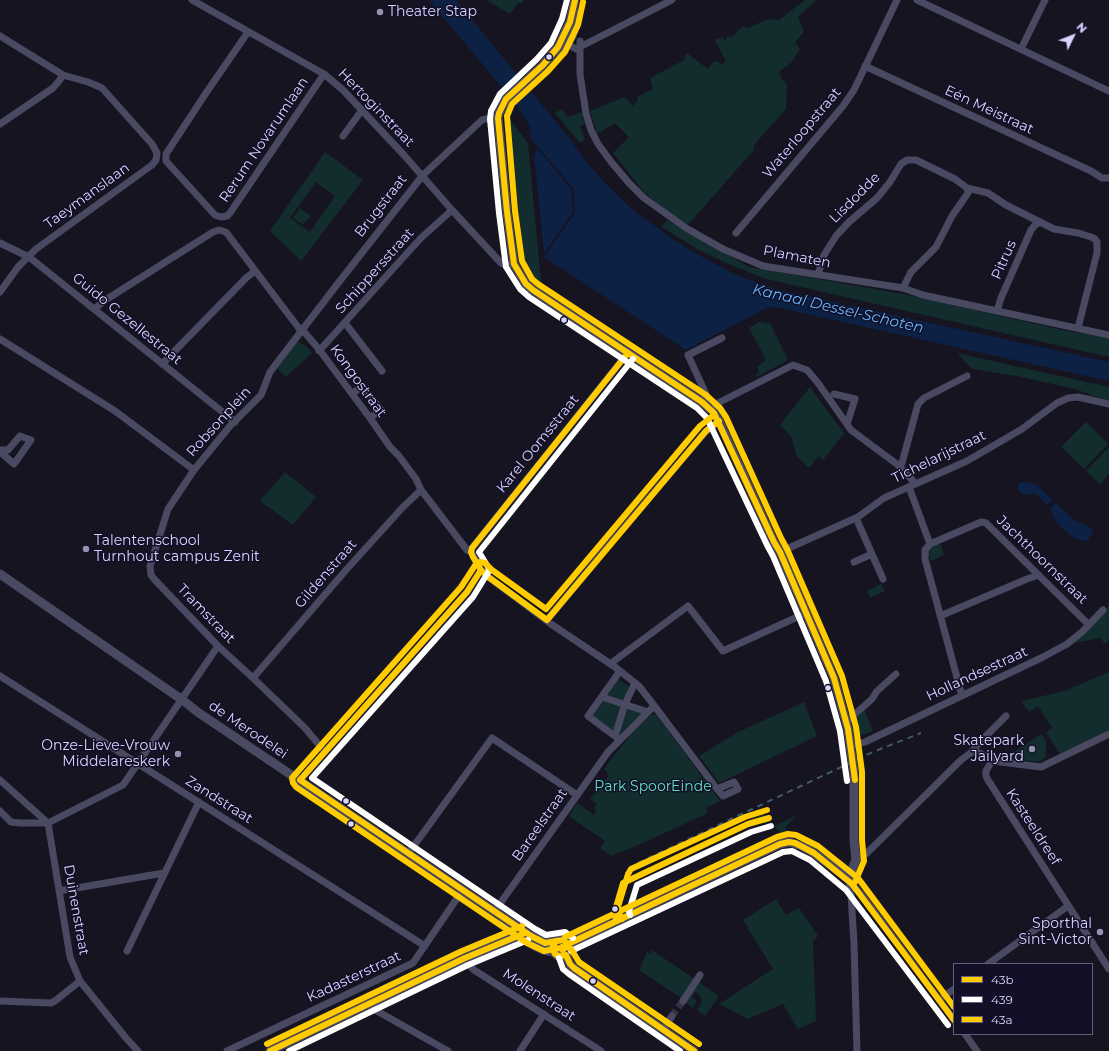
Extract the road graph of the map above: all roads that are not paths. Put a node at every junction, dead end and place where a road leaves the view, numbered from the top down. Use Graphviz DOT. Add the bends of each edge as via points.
graph roads {
  1 [pos="192,0"];
  2 [pos="575,0"];
  3 [pos="579,0"];
  4 [pos="672,0"];
  5 [pos="898,0"];
  6 [pos="917,0"];
  7 [pos="1045,0"];
  8 [pos="207,3"];
  9 [pos="248,32"];
  10 [pos="0,36"];
  11 [pos="567,39"];
  12 [pos="582,44"];
  13 [pos="1021,50"];
  14 [pos="865,66"];
  15 [pos="324,74"];
  16 [pos="63,75"];
  17 [pos="1109,91"];
  18 [pos="362,110"];
  19 [pos="498,118"];
  20 [pos="0,124"];
  21 [pos="343,136"];
  22 [pos="422,175"];
  23 [pos="1106,178"];
  24 [pos="967,188"];
  25 [pos="452,210"];
  26 [pos="1040,222"];
  27 [pos="736,233"];
  28 [pos="0,243"];
  29 [pos="29,257"];
  30 [pos="514,264"];
  31 [pos="255,271"];
  32 [pos="818,275"];
  33 [pos="903,288"];
  34 [pos="0,292"];
  35 [pos="94,309"];
  36 [pos="997,311"];
  37 [pos="346,323"];
  38 [pos="1078,328"];
  39 [pos="301,331"];
  40 [pos="1109,335"];
  41 [pos="722,338"];
  42 [pos="0,339"];
  43 [pos="319,351"];
  44 [pos="627,354"];
  45 [pos="162,364"];
  46 [pos="382,371"];
  47 [pos="967,376"];
  48 [pos="352,394"];
  49 [pos="834,394"];
  50 [pos="702,402"];
  51 [pos="1109,404"];
  52 [pos="711,411"];
  53 [pos="370,418"];
  54 [pos="719,421"];
  55 [pos="235,422"];
  56 [pos="847,424"];
  57 [pos="898,465"];
  58 [pos="194,470"];
  59 [pos="912,485"];
  60 [pos="421,490"];
  61 [pos="856,518"];
  62 [pos="930,544"];
  63 [pos="471,552"];
  64 [pos="780,552"];
  65 [pos="872,554"];
  66 [pos="854,562"];
  67 [pos="481,570"];
  68 [pos="0,574"];
  69 [pos="1039,575"];
  70 [pos="883,579"];
  71 [pos="1103,610"];
  72 [pos="806,613"];
  73 [pos="940,616"];
  74 [pos="547,620"];
  75 [pos="1089,625"];
  76 [pos="218,646"];
  77 [pos="610,664"];
  78 [pos="620,672"];
  79 [pos="896,674"];
  80 [pos="0,677"];
  81 [pos="254,678"];
  82 [pos="635,683"];
  83 [pos="962,696"];
  84 [pos="602,697"];
  85 [pos="181,699"];
  86 [pos="625,704"];
  87 [pos="654,706"];
  88 [pos="648,712"];
  89 [pos="1006,716"];
  90 [pos="846,722"];
  91 [pos="1109,734"];
  92 [pos="617,738"];
  93 [pos="851,746"];
  94 [pos="325,752"];
  95 [pos="972,752"];
  96 [pos="993,761"];
  97 [pos="137,763"];
  98 [pos="0,780"];
  99 [pos="300,780"];
  100 [pos="718,789"];
  101 [pos="577,795"];
  102 [pos="199,802"];
  103 [pos="0,811"];
  104 [pos="48,823"];
  105 [pos="408,854"];
  106 [pos="856,860"];
  107 [pos="164,873"];
  108 [pos="848,879"];
  109 [pos="59,890"];
  110 [pos="462,891"];
  111 [pos="1068,906"];
  112 [pos="494,912"];
  113 [pos="523,937"];
  114 [pos="556,941"];
  115 [pos="568,944"];
  116 [pos="425,946"];
  117 [pos="127,951"];
  118 [pos="553,952"];
  119 [pos="566,955"];
  120 [pos="465,958"];
  121 [pos="989,963"];
  122 [pos="1109,969"];
  123 [pos="700,975"];
  124 [pos="80,981"];
  125 [pos="953,990"];
  126 [pos="939,1000"];
  127 [pos="683,1001"];
  128 [pos="0,1002"];
  129 [pos="372,1003"];
  130 [pos="544,1014"];
  131 [pos="672,1016"];
  132 [pos="953,1019"];
  133 [pos="662,1030"];
  134 [pos="966,1035"];
  135 [pos="138,1051"];
  136 [pos="227,1051"];
  137 [pos="270,1051"];
  138 [pos="448,1051"];
  139 [pos="520,1051"];
  140 [pos="601,1051"];
  141 [pos="694,1051"];
  142 [pos="857,1051"];
  143 [pos="976,1051"];
  1 -- 8 [label="street, Hertoginstraat"];
  2 -- 11 [label="street"];
  3 -- 11 [label="street" via="577,22"];
  4 -- 12 [label="street"];
  5 -- 14 [label="street, Waterloopstraat"];
  6 -- 13 [label="street"];
  7 -- 13 [label="street"];
  8 -- 9 [label="street, Hertoginstraat"];
  9 -- 15 [label="street, Hertoginstraat"];
  9 -- 15 [label="street, Rerum Novarumlaan" via="166,154 166,161 215,216 227,216 230,213"];
  10 -- 16 [label="street"];
  11 -- 12 [label="street" via="576,49"];
  11 -- 19 [label="street" via="555,61 543,74 526,82 508,97"];
  12 -- 32 [label="street, Plamaten" via="580,74 591,130 612,163 644,198 686,228 743,258 763,266"];
  13 -- 17 [label="street"];
  14 -- 23 [label="street, Eén Meistraat"];
  14 -- 27 [label="street, Waterloopstraat" via="843,106"];
  15 -- 18 [label="street, Hertoginstraat"];
  16 -- 20 [label="street" via="53,88"];
  16 -- 29 [label="street, Taeymanslaan" via="102,88 152,144 157,153 156,160 36,249"];
  18 -- 21 [label="street"];
  18 -- 22 [label="street, Hertoginstraat"];
  19 -- 22 [label="street, Brugstraat" via="482,120"];
  19 -- 30 [label="street"];
  22 -- 25 [label="street, Hertoginstraat"];
  22 -- 39 [label="street, Brugstraat"];
  24 -- 26 [label="street" via="988,193"];
  24 -- 32 [label="street, Lisdodde" via="955,179 916,160 907,160 901,164 877,198 836,236 824,255"];
  24 -- 33 [label="street" via="968,194 952,216 936,248 911,272"];
  25 -- 30 [label="street, Hertoginstraat" via="501,263"];
  25 -- 37 [label="street, Schippersstraat" via="394,267"];
  26 -- 36 [label="street, Pitrus" via="1031,230"];
  26 -- 38 [label="street" via="1054,229 1091,237 1097,242 1097,253"];
  28 -- 29 [label="street, Guido Gezellestraat"];
  29 -- 34 [label="street, Taeymanslaan" via="18,267"];
  29 -- 35 [label="street, Guido Gezellestraat"];
  30 -- 44 [label="street" via="526,284 533,290"];
  31 -- 35 [label="street, Kongostraat" via="226,232 219,230"];
  31 -- 39 [label="street, Kongostraat"];
  31 -- 45 [label="street"];
  32 -- 33 [label="street, Plamaten"];
  33 -- 36 [label="street, Plamaten" via="923,295"];
  35 -- 45 [label="street, Guido Gezellestraat"];
  36 -- 38 [label="street, Plamaten"];
  37 -- 43 [label="street, Schippersstraat"];
  37 -- 46 [label="street"];
  38 -- 40 [label="street, Plamaten"];
  39 -- 43 [label="street, Kongostraat"];
  39 -- 55 [label="street, Robsonplein" via="270,372 261,394"];
  41 -- 50 [label="street" via="688,355 706,394"];
  42 -- 58 [label="street" via="115,411"];
  43 -- 48 [label="street, Kongostraat"];
  44 -- 50 [label="street"];
  44 -- 63 [label="street, Karel Oomsstraat"];
  45 -- 55 [label="street, Guido Gezellestraat"];
  47 -- 57 [label="street" via="924,398 918,404 902,463"];
  48 -- 53 [label="street, Kongostraat"];
  48 -- 53 [label="street" via="362,386 381,410"];
  49 -- 56 [label="street" via="855,399"];
  50 -- 52 [label="street"];
  51 -- 59 [label="street, Tichelarijstraat" via="1078,397 1068,398 967,461"];
  52 -- 54 [label="street"];
  52 -- 56 [label="street" via="718,403 793,365 807,370"];
  53 -- 60 [label="street, Kongostraat" via="416,478"];
  54 -- 64 [label="street"];
  54 -- 74 [label="street" via="706,431"];
  55 -- 58 [label="street, Robsonplein"];
  56 -- 57 [label="street" via="851,430"];
  57 -- 59 [label="street"];
  58 -- 76 [label="street, Tramstraat" via="168,509 150,571 154,579"];
  59 -- 61 [label="street, Tichelarijstraat" via="884,498"];
  59 -- 62 [label="street"];
  60 -- 63 [label="street, Kongostraat"];
  60 -- 81 [label="street, Gildenstraat" via="375,537"];
  61 -- 64 [label="street, Tichelarijstraat"];
  61 -- 65 [label="street"];
  62 -- 69 [label="street, Jachthoornstraat" via="981,522 986,523"];
  62 -- 73 [label="street" via="925,550 925,559"];
  63 -- 67 [label="street, Kongostraat"];
  64 -- 72 [label="street"];
  65 -- 66 [label="street"];
  65 -- 70 [label="street"];
  67 -- 74 [label="street"];
  67 -- 94 [label="street" via="468,592"];
  68 -- 85 [label="street, de Merodelei"];
  69 -- 73 [label="street"];
  69 -- 75 [label="street, Jachthoornstraat"];
  71 -- 75 [label="street, Hollandsestraat"];
  72 -- 77 [label="street" via="723,651 688,606"];
  72 -- 90 [label="street" via="834,678"];
  73 -- 83 [label="street"];
  74 -- 77 [label="street"];
  75 -- 83 [label="street, Hollandsestraat" via="1068,644"];
  76 -- 81 [label="street, Tramstraat"];
  76 -- 85 [label="street"];
  77 -- 78 [label="street"];
  78 -- 82 [label="street"];
  78 -- 84 [label="street"];
  79 -- 90 [label="street"];
  80 -- 97 [label="street, Zandstraat"];
  81 -- 94 [label="street, Tramstraat" via="305,728"];
  82 -- 86 [label="street"];
  82 -- 87 [label="street"];
  83 -- 93 [label="street, Hollandsestraat" via="865,742"];
  84 -- 86 [label="street"];
  84 -- 92 [label="street" via="588,716"];
  85 -- 97 [label="street"];
  85 -- 99 [label="street, de Merodelei" via="289,775"];
  86 -- 88 [label="street"];
  86 -- 92 [label="street"];
  87 -- 88 [label="street, Bareelstraat"];
  87 -- 100 [label="street"];
  88 -- 92 [label="street, Bareelstraat"];
  89 -- 95 [label="street"];
  90 -- 93 [label="street"];
  91 -- 96 [label="street" via="1041,767"];
  92 -- 101 [label="street, Bareelstraat"];
  93 -- 106 [label="street"];
  94 -- 99 [label="street"];
  95 -- 96 [label="street" via="980,753"];
  95 -- 106 [label="street" via="867,853"];
  96 -- 111 [label="street, Kasteeldreef" via="986,771 988,780"];
  97 -- 102 [label="street, Zandstraat"];
  97 -- 104 [label="street" via="123,785"];
  98 -- 104 [label="street"];
  99 -- 105 [label="street, de Merodelei"];
  101 -- 105 [label="street" via="492,738"];
  101 -- 112 [label="street, Bareelstraat"];
  102 -- 107 [label="street"];
  102 -- 116 [label="street, Zandstraat"];
  103 -- 104 [label="street" via="11,822"];
  104 -- 109 [label="street, Duinenstraat"];
  105 -- 110 [label="street, de Merodelei"];
  106 -- 108 [label="street"];
  107 -- 109 [label="street"];
  107 -- 117 [label="street"];
  108 -- 115 [label="street" via="809,849 786,842"];
  108 -- 126 [label="street"];
  108 -- 142 [label="street" via="854,943"];
  109 -- 124 [label="street, Duinenstraat" via="70,957"];
  110 -- 112 [label="street, de Merodelei"];
  110 -- 116 [label="street, Kadasterstraat"];
  111 -- 121 [label="street"];
  111 -- 122 [label="street, Kasteeldreef"];
  112 -- 113 [label="street, de Merodelei"];
  113 -- 114 [label="street, de Merodelei" via="545,943"];
  113 -- 118 [label="street, de Merodelei" via="543,950"];
  113 -- 120 [label="street"];
  114 -- 115 [label="street, de Merodelei" via="563,940"];
  114 -- 118 [label="street" via="552,946"];
  115 -- 119 [label="street"];
  116 -- 136 [label="street, Kadasterstraat" via="414,963"];
  118 -- 119 [label="street, de Merodelei" via="558,956"];
  119 -- 133 [label="street" via="574,968"];
  120 -- 129 [label="street"];
  120 -- 130 [label="street, Molenstraat" via="474,970"];
  123 -- 127 [label="street"];
  124 -- 128 [label="street" via="55,1002"];
  124 -- 135 [label="street, Duinenstraat"];
  125 -- 126 [label="street"];
  126 -- 132 [label="street"];
  129 -- 137 [label="street"];
  129 -- 138 [label="street" via="377,1011"];
  130 -- 139 [label="street"];
  130 -- 140 [label="street, Molenstraat"];
  131 -- 133 [label="street"];
  133 -- 141 [label="street"];
  134 -- 143 [label="street"];
}
